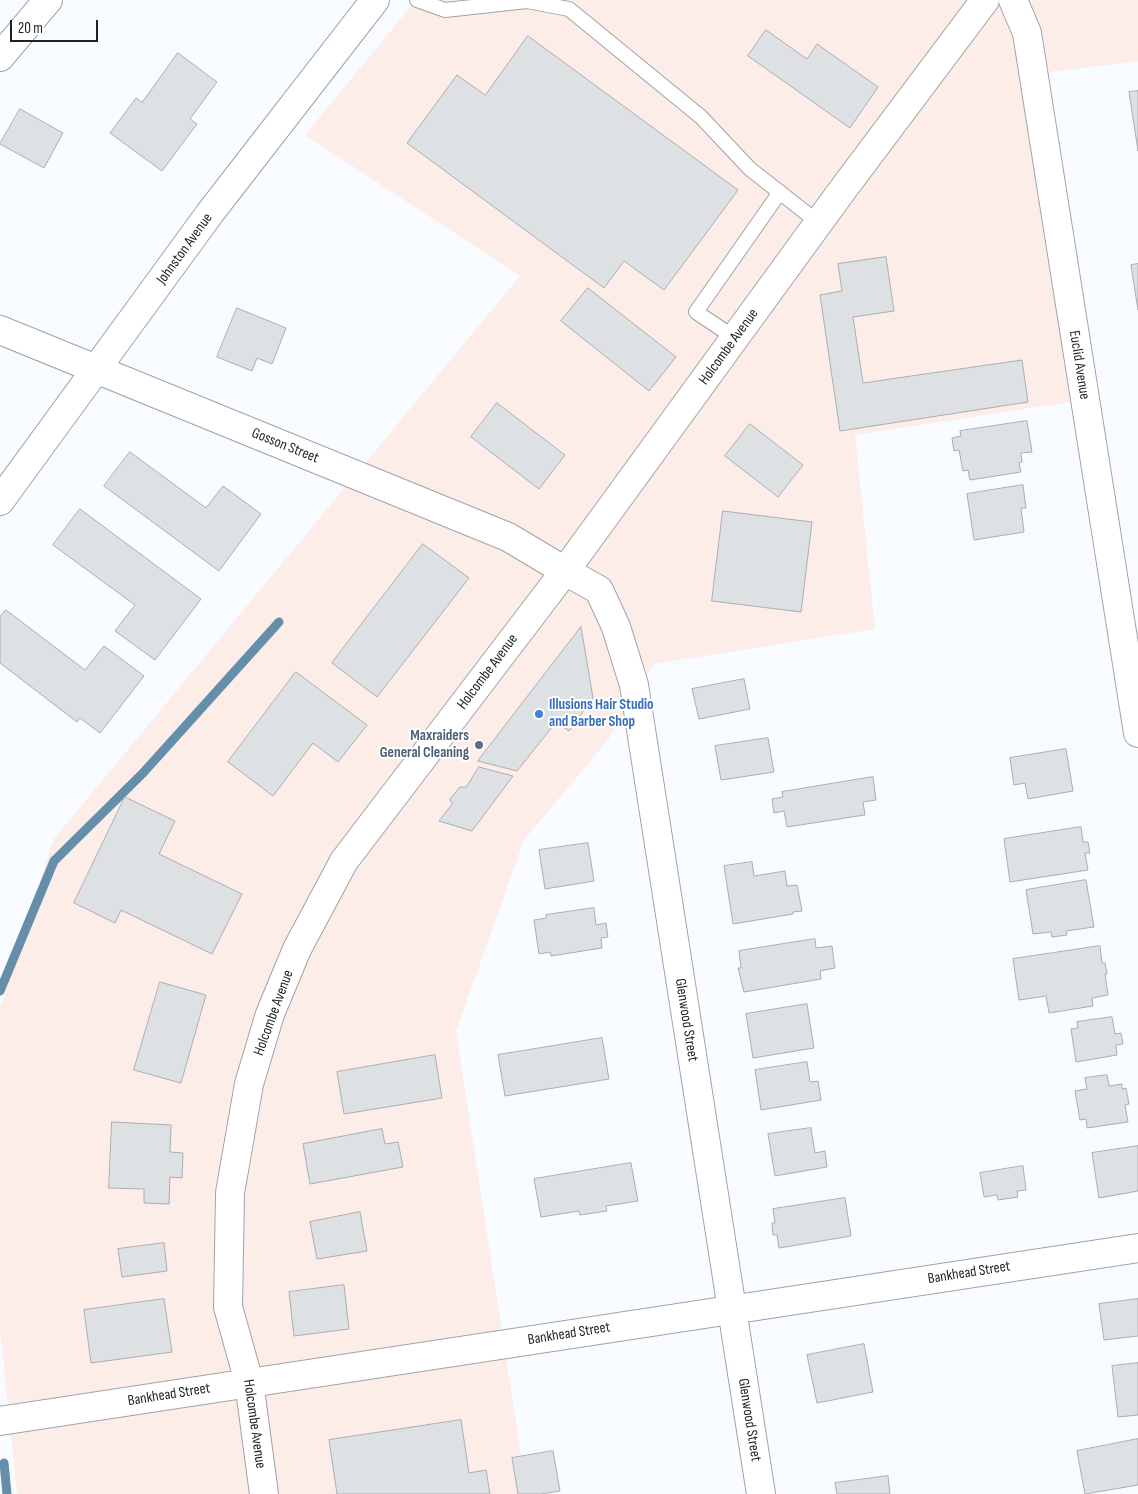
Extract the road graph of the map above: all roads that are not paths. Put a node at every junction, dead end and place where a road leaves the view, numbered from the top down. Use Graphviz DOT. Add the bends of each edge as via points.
graph roads {
  1 [pos="48,0"];
  2 [pos="375,0"];
  3 [pos="417,0"];
  4 [pos="985,0"];
  5 [pos="1013,0"];
  6 [pos="0,57"];
  7 [pos="780,192"];
  8 [pos="819,223"];
  9 [pos="0,330"];
  10 [pos="735,338"];
  11 [pos="98,369"];
  12 [pos="0,501"];
  13 [pos="565,571"];
  14 [pos="1138,733"];
  15 [pos="1138,1248"];
  16 [pos="732,1309"];
  17 [pos="249,1382"];
  18 [pos="0,1421"];
  19 [pos="264,1494"];
  20 [pos="761,1494"];
  1 -- 6 [label="street"];
  2 -- 11 [label="street, Johnston Avenue" via="210,213"];
  3 -- 7 [label="lane" via="446,10 527,1 569,9 701,117 750,169"];
  4 -- 8 [label="street, Holcombe Avenue"];
  5 -- 14 [label="street, Euclid Avenue" via="1026,33"];
  7 -- 8 [label="lane"];
  7 -- 10 [label="lane" via="696,312"];
  8 -- 10 [label="street, Holcombe Avenue"];
  9 -- 11 [label="street, Gosson Street"];
  10 -- 13 [label="street, Holcombe Avenue"];
  11 -- 12 [label="street, Johnston Avenue"];
  11 -- 13 [label="street, Gosson Street" via="508,537"];
  13 -- 16 [label="street, Glenwood Street" via="599,590 616,627 634,685"];
  13 -- 17 [label="street, Holcombe Avenue" via="344,861 297,949 270,1014 249,1084 230,1193 228,1307"];
  15 -- 16 [label="street, Bankhead Street"];
  16 -- 17 [label="street, Bankhead Street"];
  16 -- 20 [label="street, Glenwood Street"];
  17 -- 18 [label="street, Bankhead Street"];
  17 -- 19 [label="street, Holcombe Avenue"];
}
